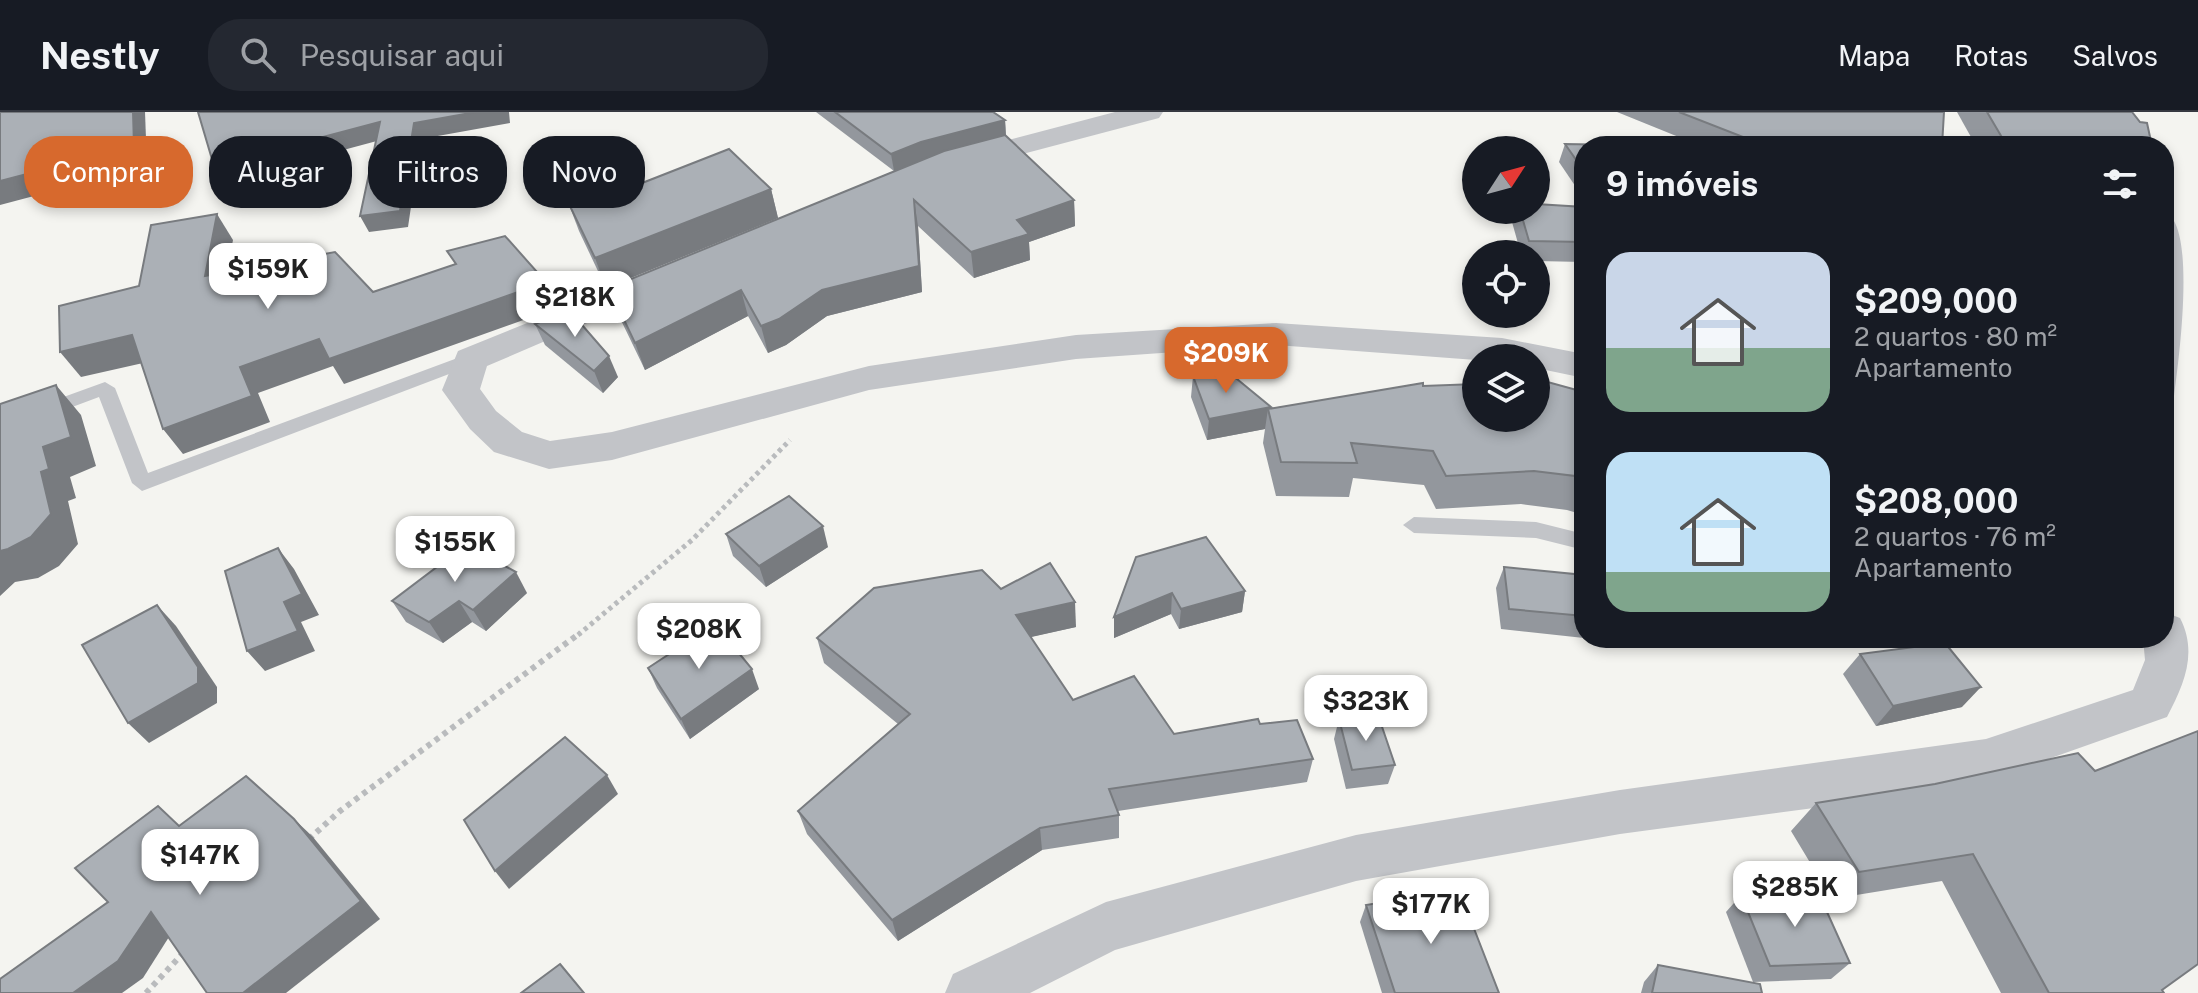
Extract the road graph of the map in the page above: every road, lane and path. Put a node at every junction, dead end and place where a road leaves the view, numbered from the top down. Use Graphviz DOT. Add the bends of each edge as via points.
graph roads {
  1 [pos="1149,112"];
  2 [pos="935,168"];
  3 [pos="2174,239"];
  4 [pos="698,264"];
  5 [pos="2174,332"];
  6 [pos="471,359"];
  7 [pos="1574,364"];
  8 [pos="0,427"];
  9 [pos="800,432"];
  10 [pos="1414,525"];
  11 [pos="1574,540"];
  12 [pos="2157,648"];
  13 [pos="306,842"];
  14 [pos="194,943"];
  15 [pos="146,993"];
  16 [pos="973,993"];
  1 -- 2 [label="street"];
  3 -- 5 [label="lane"];
  4 -- 6 [label="street"];
  6 -- 7 [label="street" via="461,390 483,420 508,442 549,455 612,446 869,378 1076,347 1276,334 1502,350"];
  6 -- 8 [label="lane" via="142,483 105,388"];
  9 -- 13 [label="path" via="692,540 590,625"];
  10 -- 11 [label="lane" via="1536,530"];
  12 -- 16 [label="street" via="2151,703 1986,760 1620,812 1356,858 1106,927"];
  14 -- 15 [label="path"];
}
